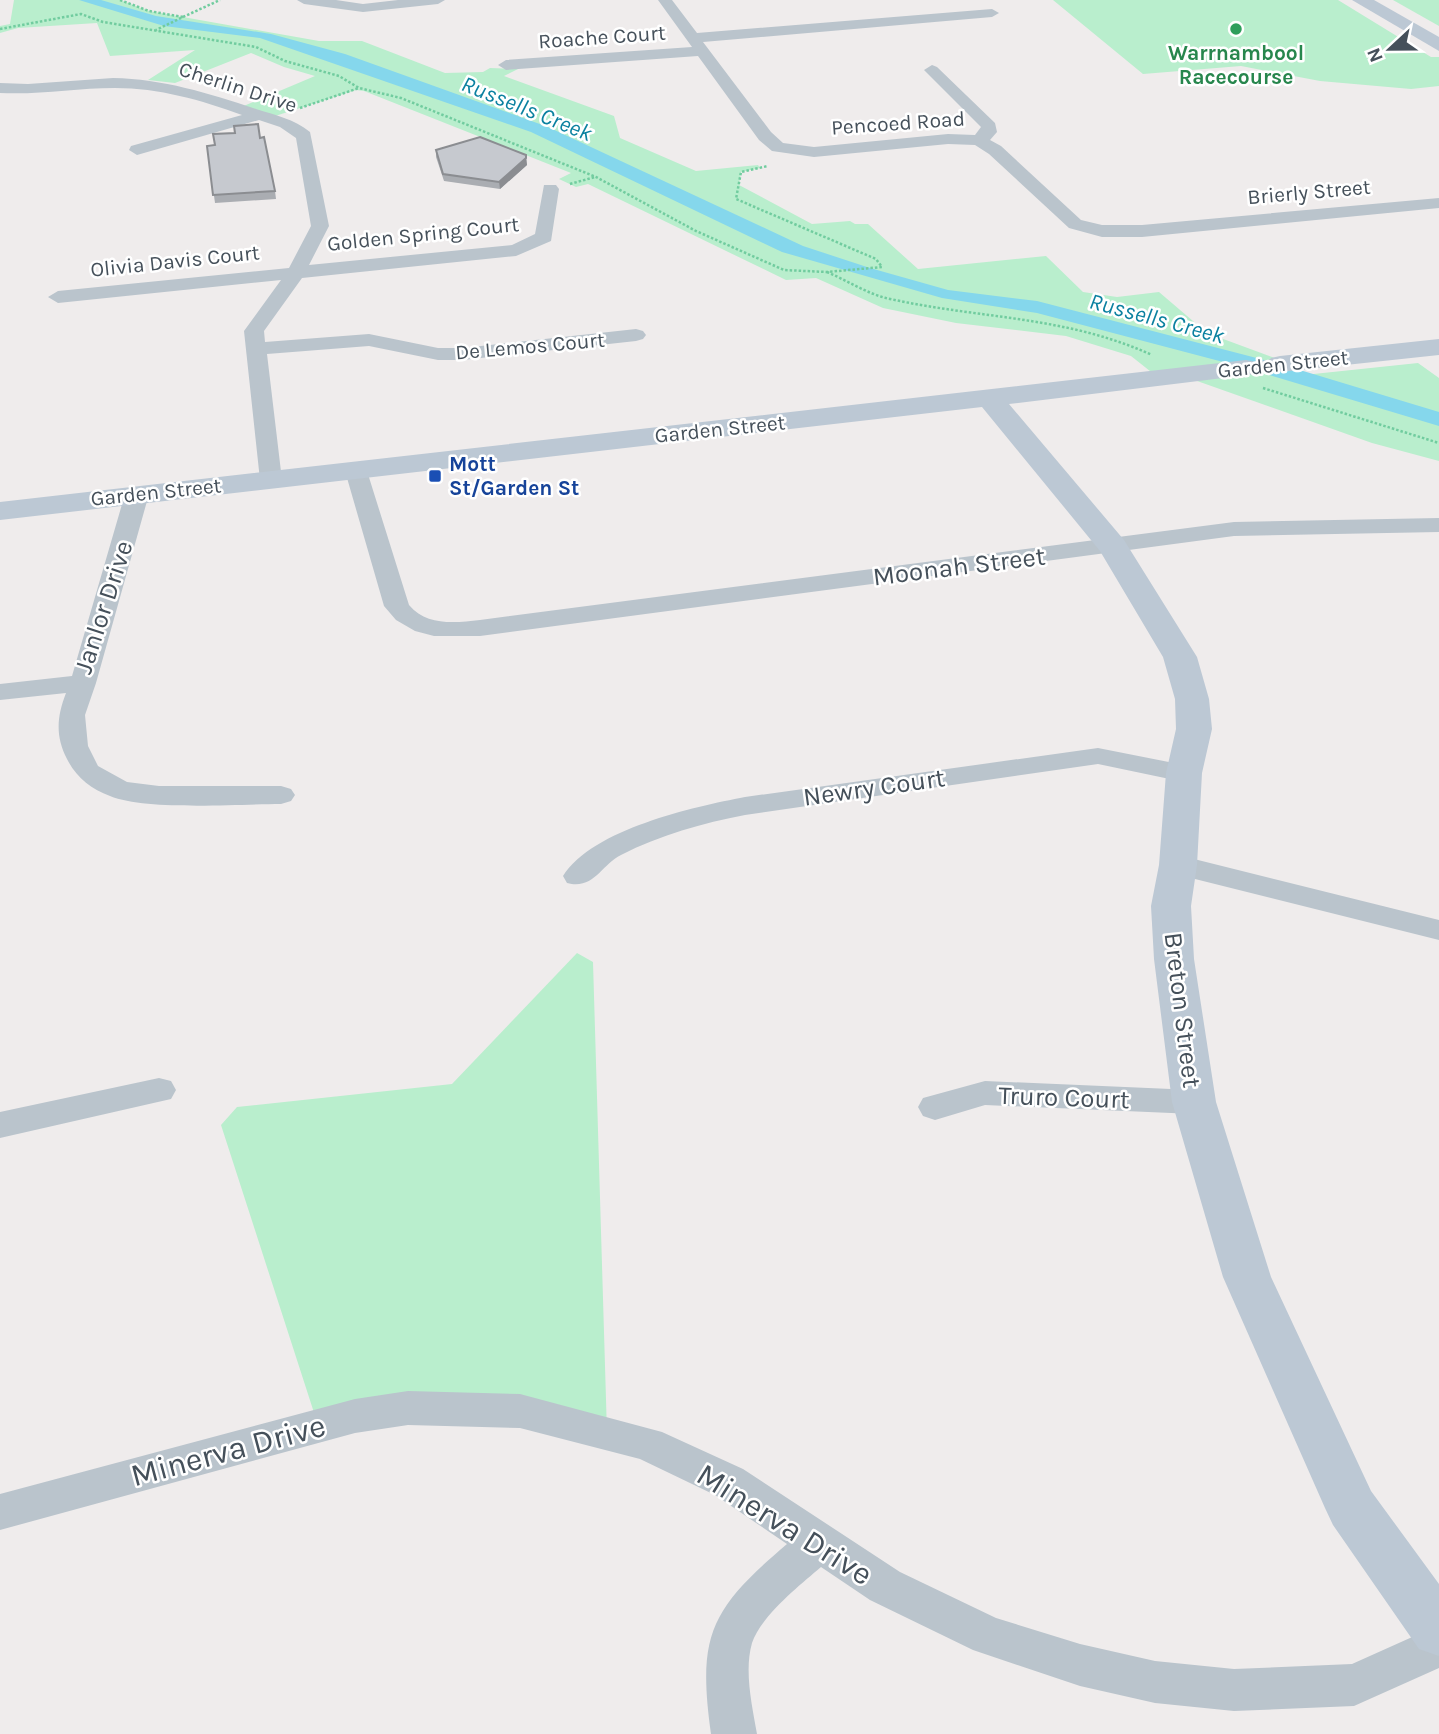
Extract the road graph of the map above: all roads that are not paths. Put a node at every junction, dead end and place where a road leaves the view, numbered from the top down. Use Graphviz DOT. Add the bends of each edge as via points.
graph roads {
  1 [pos="304,0"];
  2 [pos="438,0"];
  3 [pos="665,0"];
  4 [pos="1361,0"];
  5 [pos="992,13"];
  6 [pos="696,44"];
  7 [pos="1439,45"];
  8 [pos="506,65"];
  9 [pos="932,70"];
  10 [pos="0,88"];
  11 [pos="264,116"];
  12 [pos="979,140"];
  13 [pos="137,150"];
  14 [pos="550,189"];
  15 [pos="1439,203"];
  16 [pos="1184,227"];
  17 [pos="297,271"];
  18 [pos="58,297"];
  19 [pos="636,335"];
  20 [pos="1439,347"];
  21 [pos="258,349"];
  22 [pos="990,399"];
  23 [pos="356,471"];
  24 [pos="271,480"];
  25 [pos="137,494"];
  26 [pos="0,510"];
  27 [pos="1439,525"];
  28 [pos="1113,547"];
  29 [pos="83,683"];
  30 [pos="0,692"];
  31 [pos="1184,773"];
  32 [pos="281,795"];
  33 [pos="1178,865"];
  34 [pos="578,876"];
  35 [pos="1439,930"];
  36 [pos="159,1090"];
  37 [pos="1194,1102"];
  38 [pos="935,1107"];
  39 [pos="0,1125"];
  40 [pos="0,1513"];
  41 [pos="819,1542"];
  42 [pos="1439,1630"];
  43 [pos="1439,1646"];
  44 [pos="734,1734"];
  1 -- 2 [label="street" via="363,8"];
  3 -- 6 [label="street, Pencoed Road"];
  4 -- 7 [label="street"];
  5 -- 6 [label="street, Roache Court"];
  6 -- 8 [label="street, Roache Court"];
  6 -- 12 [label="street, Pencoed Road" via="778,147 800,151"];
  9 -- 12 [label="street" via="989,126"];
  10 -- 11 [label="street, Cherlin Drive" via="148,84"];
  11 -- 13 [label="street"];
  11 -- 17 [label="street, Cherlin Drive" via="294,128 307,145 320,226"];
  12 -- 16 [label="street, Pencoed Road" via="1075,224 1102,232"];
  14 -- 17 [label="street, Golden Spring Court" via="544,237 516,250"];
  15 -- 16 [label="street, Brierly Street"];
  17 -- 18 [label="street, Olivia Davis Court"];
  17 -- 21 [label="street, Cherlin Drive" via="254,331"];
  19 -- 21 [label="street, De Lemos Court" via="463,354 438,354 369,340"];
  20 -- 22 [label="street, Garden Street" via="1263,372 1197,374"];
  21 -- 24 [label="street, Cherlin Drive"];
  22 -- 23 [label="street, Garden Street"];
  22 -- 28 [label="street, Breton Street"];
  23 -- 24 [label="street, Garden Street"];
  23 -- 28 [label="street, Moonah Street" via="397,606 403,616 433,629 480,628"];
  24 -- 25 [label="street, Garden Street"];
  25 -- 26 [label="street, Garden Street"];
  25 -- 29 [label="street, Janlor Drive"];
  27 -- 28 [label="street, Moonah Street" via="1234,529"];
  28 -- 31 [label="street, Breton Street" via="1180,657 1192,699 1194,729"];
  29 -- 30 [label="street, Janlor Drive"];
  29 -- 32 [label="street" via="71,715 74,746 87,771 120,790 159,795"];
  31 -- 33 [label="street, Breton Street"];
  31 -- 34 [label="street, Newry Court" via="1098,756 745,806 695,816 610,849"];
  33 -- 35 [label="street"];
  33 -- 37 [label="street, Breton Street" via="1171,906 1174,959"];
  36 -- 39 [label="street"];
  37 -- 38 [label="street, Truro Court" via="985,1093"];
  37 -- 42 [label="street, Breton Street" via="1247,1277 1352,1508"];
  40 -- 41 [label="street, Minerva Drive" via="355,1416 408,1408 520,1411 648,1444 729,1482"];
  41 -- 43 [label="street, Minerva Drive" via="885,1586 988,1636 1080,1665 1155,1682 1234,1690 1354,1685"];
  41 -- 44 [label="street" via="746,1610 728,1650"];
}
